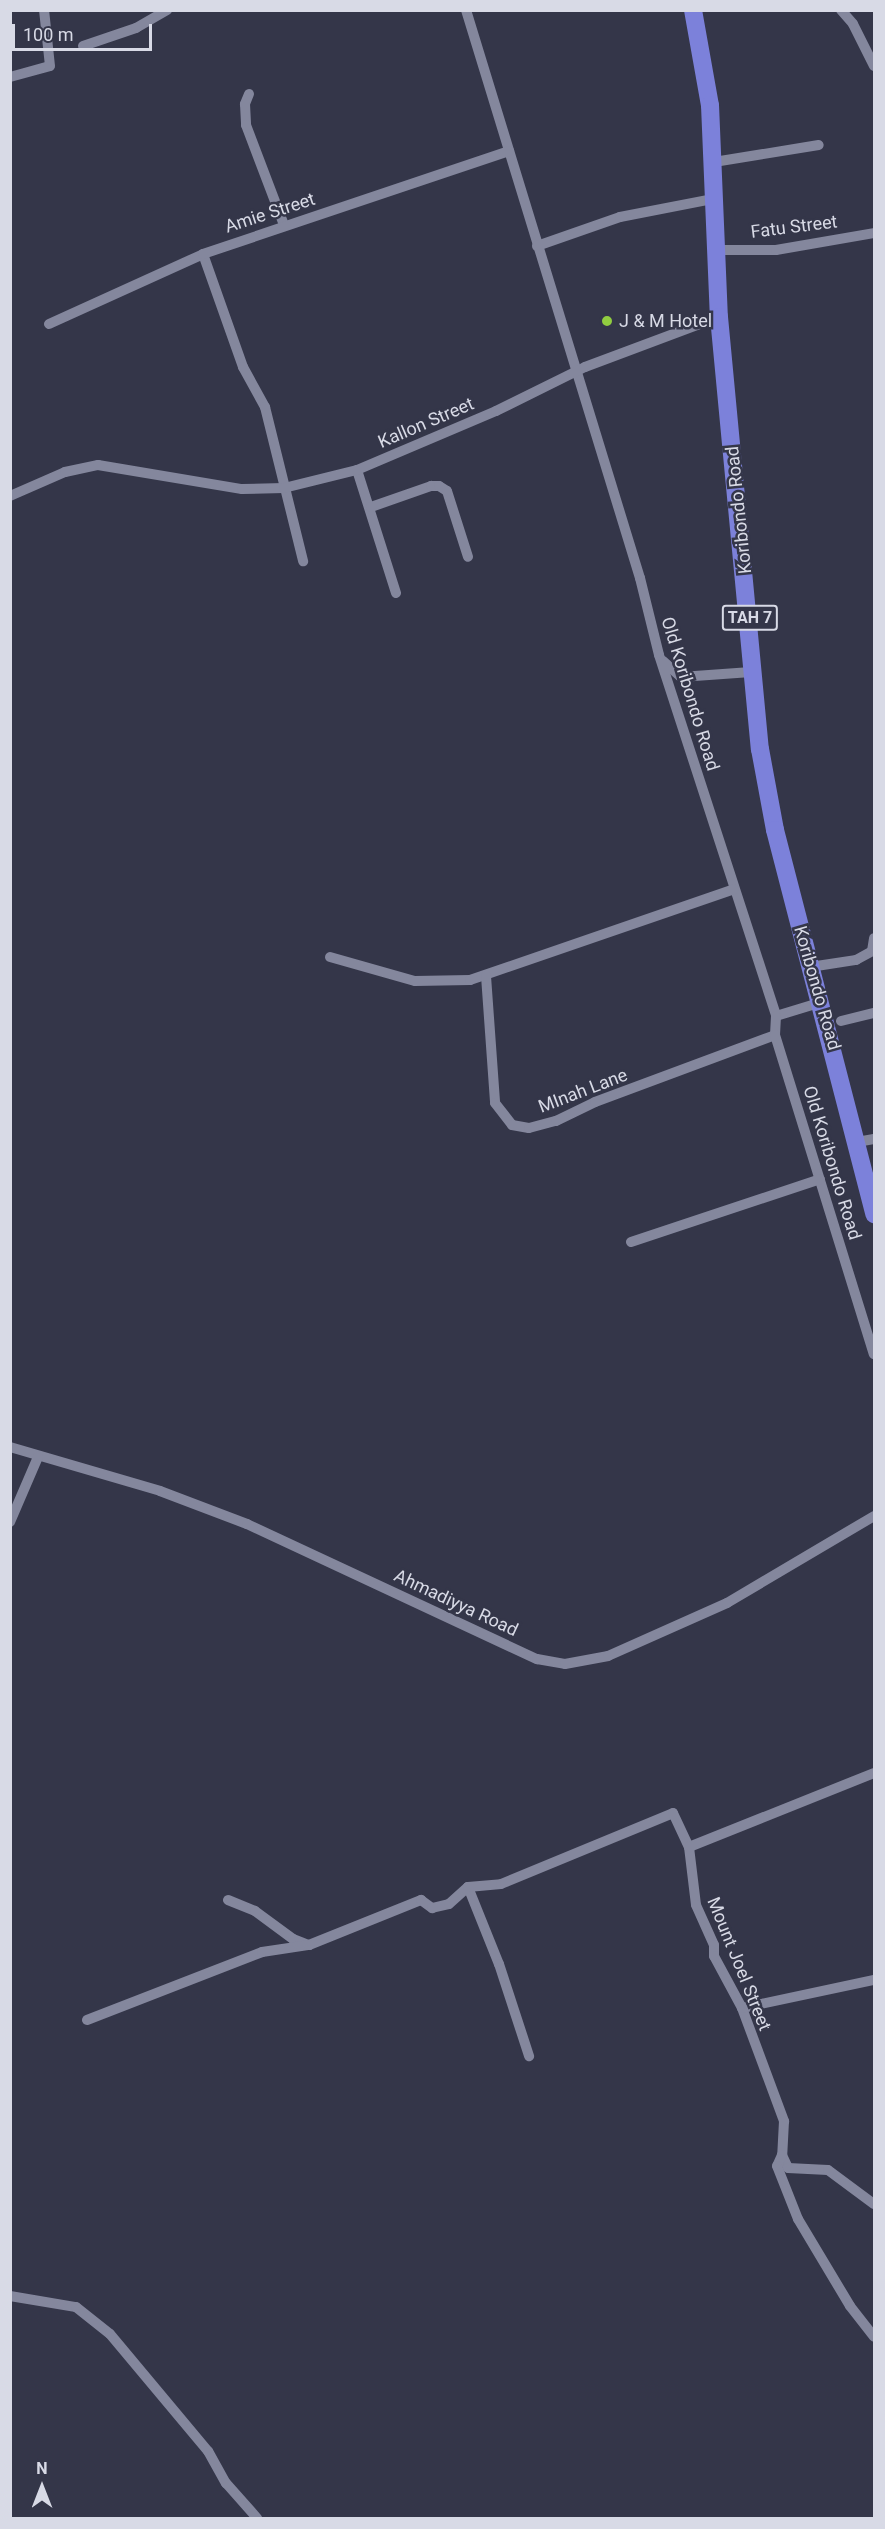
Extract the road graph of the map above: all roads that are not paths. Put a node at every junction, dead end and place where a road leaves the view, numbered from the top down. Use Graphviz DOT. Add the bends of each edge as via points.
graph roads {
  1 [pos="44,10"];
  2 [pos="166,10"];
  3 [pos="466,10"];
  4 [pos="693,10"];
  5 [pos="841,10"];
  6 [pos="83,46"];
  7 [pos="874,66"];
  8 [pos="10,77"];
  9 [pos="249,94"];
  10 [pos="819,146"];
  11 [pos="509,151"];
  12 [pos="714,162"];
  13 [pos="713,199"];
  14 [pos="284,225"];
  15 [pos="874,233"];
  16 [pos="537,246"];
  17 [pos="717,250"];
  18 [pos="203,254"];
  19 [pos="719,317"];
  20 [pos="49,324"];
  21 [pos="576,376"];
  22 [pos="357,470"];
  23 [pos="284,488"];
  24 [pos="10,496"];
  25 [pos="370,507"];
  26 [pos="468,557"];
  27 [pos="303,561"];
  28 [pos="396,593"];
  29 [pos="660,656"];
  30 [pos="751,672"];
  31 [pos="734,890"];
  32 [pos="874,938"];
  33 [pos="330,957"];
  34 [pos="810,967"];
  35 [pos="486,976"];
  36 [pos="822,1002"];
  37 [pos="874,1013"];
  38 [pos="776,1016"];
  39 [pos="841,1021"];
  40 [pos="775,1035"];
  41 [pos="865,1141"];
  42 [pos="820,1179"];
  43 [pos="874,1214"];
  44 [pos="631,1242"];
  45 [pos="874,1354"];
  46 [pos="10,1447"];
  47 [pos="38,1457"];
  48 [pos="874,1516"];
  49 [pos="10,1522"];
  50 [pos="874,1773"];
  51 [pos="689,1847"];
  52 [pos="468,1887"];
  53 [pos="228,1900"];
  54 [pos="309,1945"];
  55 [pos="874,1980"];
  56 [pos="742,2008"];
  57 [pos="87,2020"];
  58 [pos="529,2056"];
  59 [pos="782,2155"];
  60 [pos="874,2204"];
  61 [pos="10,2296"];
  62 [pos="874,2337"];
  63 [pos="257,2518"];
  1 -- 8 [label="street" via="50,66"];
  2 -- 6 [label="street" via="136,28"];
  3 -- 11 [label="street, Old Koribondo Road"];
  4 -- 12 [label="highway, Koribondo Road / TAH 7" via="706,67"];
  5 -- 7 [label="street" via="853,24"];
  9 -- 14 [label="street" via="245,104 246,125"];
  10 -- 12 [label="street"];
  11 -- 14 [label="street, Amie Street" via="408,188"];
  11 -- 16 [label="street, Old Koribondo Road"];
  12 -- 13 [label="highway, Koribondo Road / TAH 7"];
  13 -- 16 [label="street" via="620,217"];
  13 -- 17 [label="highway, Koribondo Road / TAH 7"];
  14 -- 18 [label="street, Amie Street"];
  15 -- 17 [label="street, Fatu Street" via="776,250"];
  16 -- 21 [label="street, Old Koribondo Road"];
  17 -- 19 [label="highway, Koribondo Road / TAH 7"];
  18 -- 20 [label="street, Amie Street"];
  18 -- 23 [label="street" via="243,367 265,407"];
  19 -- 21 [label="street, Kallon Street"];
  19 -- 30 [label="highway, Koribondo Road / TAH 7" via="752,635"];
  21 -- 22 [label="street, Kallon Street"];
  21 -- 29 [label="street, Old Koribondo Road" via="640,578"];
  22 -- 23 [label="street, Kallon Street"];
  22 -- 25 [label="street"];
  23 -- 24 [label="street, Kallon Street" via="242,489 98,465 65,472"];
  23 -- 27 [label="street"];
  25 -- 26 [label="street" via="439,486 447,491"];
  25 -- 28 [label="street"];
  29 -- 30 [label="street" via="666,667 681,677"];
  29 -- 31 [label="street, Old Koribondo Road"];
  30 -- 34 [label="highway, Koribondo Road / TAH 7" via="759,749 775,830"];
  31 -- 35 [label="street"];
  31 -- 38 [label="street, Old Koribondo Road"];
  32 -- 34 [label="street" via="872,951 856,960"];
  33 -- 35 [label="street" via="416,981 448,983"];
  34 -- 36 [label="highway, Koribondo Road / TAH 7"];
  35 -- 40 [label="street, MInah Lane" via="495,1103 512,1125 529,1128 556,1121 595,1102"];
  36 -- 38 [label="street"];
  36 -- 41 [label="highway, Koribondo Road / TAH 7"];
  37 -- 39 [label="street"];
  38 -- 40 [label="street, Old Koribondo Road"];
  40 -- 42 [label="street, Old Koribondo Road"];
  41 -- 43 [label="highway, Koribondo Road / TAH 7"];
  42 -- 44 [label="street"];
  42 -- 45 [label="street, Old Koribondo Road"];
  46 -- 47 [label="street, Ahmadiyya Road"];
  47 -- 48 [label="street, Ahmadiyya Road" via="160,1491 247,1524 537,1659 565,1664 608,1656 727,1603"];
  47 -- 49 [label="street"];
  50 -- 51 [label="street"];
  51 -- 52 [label="street, Mount Joel Street" via="673,1813 501,1884"];
  51 -- 56 [label="street, Mount Joel Street" via="696,1905 714,1945 714,1956"];
  52 -- 54 [label="street" via="448,1904 432,1908 421,1900"];
  52 -- 58 [label="street" via="499,1964"];
  53 -- 54 [label="street" via="255,1911 293,1939"];
  54 -- 57 [label="street" via="262,1952"];
  55 -- 56 [label="street"];
  56 -- 59 [label="street, Mount Joel Street" via="784,2121"];
  59 -- 60 [label="street" via="788,2168 828,2170"];
  59 -- 62 [label="street, Mount Joel Street" via="777,2166 798,2218 850,2306"];
  61 -- 63 [label="street" via="76,2307 110,2334 208,2451 226,2483"];
}
